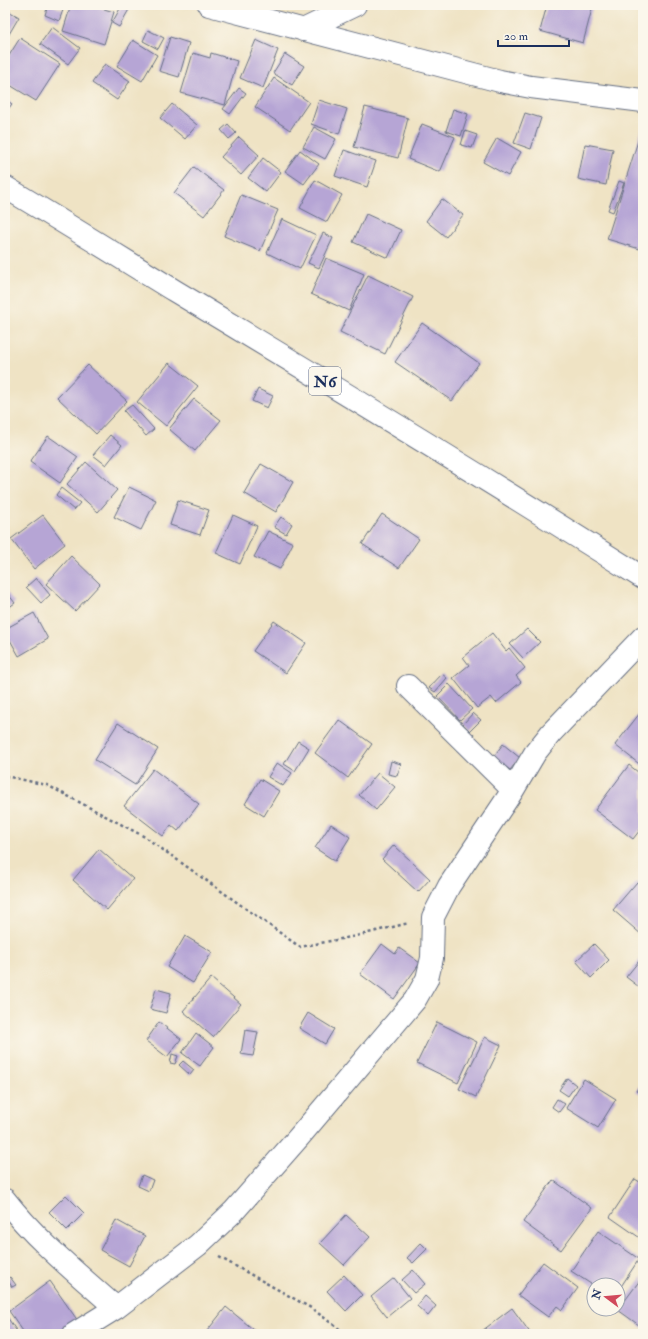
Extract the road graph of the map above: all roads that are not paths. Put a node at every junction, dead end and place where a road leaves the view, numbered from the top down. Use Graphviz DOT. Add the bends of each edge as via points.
graph roads {
  1 [pos="209,5"];
  2 [pos="355,5"];
  3 [pos="303,30"];
  4 [pos="643,101"];
  5 [pos="5,187"];
  6 [pos="643,578"];
  7 [pos="643,637"];
  8 [pos="408,686"];
  9 [pos="513,790"];
  10 [pos="5,1200"];
  11 [pos="116,1308"];
  12 [pos="74,1334"];
  1 -- 3 [label="main road"];
  2 -- 3 [label="main road"];
  3 -- 4 [label="main road" via="500,81"];
  5 -- 6 [label="main road, N6" via="494,484"];
  7 -- 9 [label="main road" via="547,738"];
  8 -- 9 [label="main road"];
  9 -- 11 [label="main road" via="449,886 433,917 432,958 427,979 415,1000 234,1211 198,1245"];
  10 -- 11 [label="main road" via="36,1236"];
  11 -- 12 [label="main road"];
}
